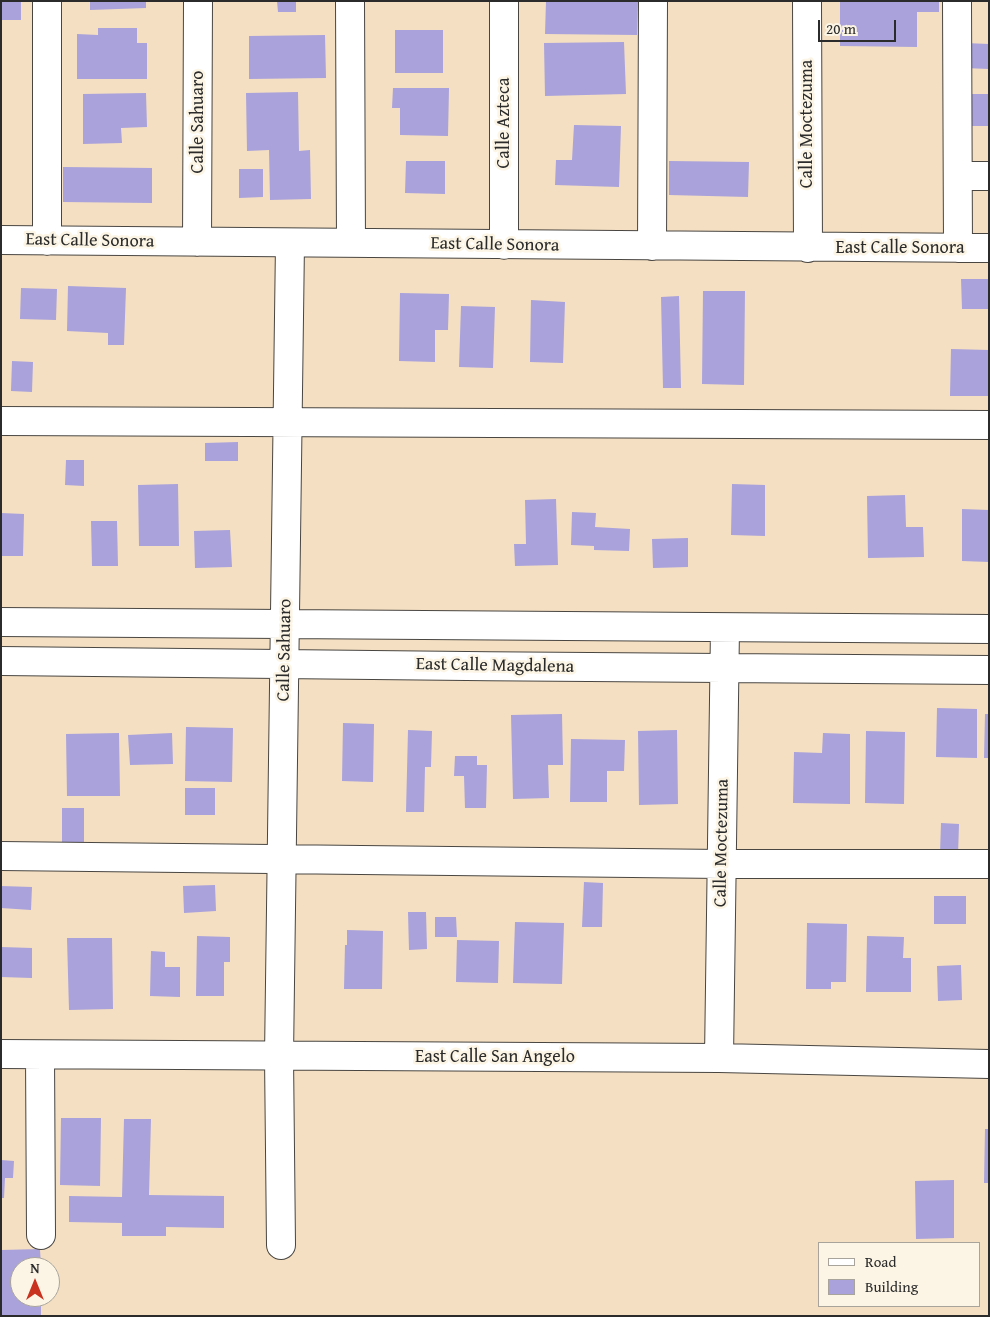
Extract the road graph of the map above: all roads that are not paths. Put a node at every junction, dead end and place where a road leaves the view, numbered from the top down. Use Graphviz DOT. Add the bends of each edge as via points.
graph roads {
  1 [pos="47,1"];
  2 [pos="198,1"];
  3 [pos="350,1"];
  4 [pos="504,1"];
  5 [pos="652,1"];
  6 [pos="806,1"];
  7 [pos="957,1"];
  8 [pos="958,176"];
  9 [pos="989,176"];
  10 [pos="1,240"];
  11 [pos="47,241"];
  12 [pos="197,242"];
  13 [pos="290,243"];
  14 [pos="351,243"];
  15 [pos="504,245"];
  16 [pos="652,246"];
  17 [pos="808,248"];
  18 [pos="958,248"];
  19 [pos="989,248"];
  20 [pos="1,421"];
  21 [pos="288,423"];
  22 [pos="989,425"];
  23 [pos="1,622"];
  24 [pos="285,625"];
  25 [pos="725,628"];
  26 [pos="989,629"];
  27 [pos="1,661"];
  28 [pos="284,662"];
  29 [pos="724,670"];
  30 [pos="989,670"];
  31 [pos="1,856"];
  32 [pos="282,858"];
  33 [pos="722,864"];
  34 [pos="989,864"];
  35 [pos="1,1054"];
  36 [pos="40,1055"];
  37 [pos="279,1056"];
  38 [pos="719,1058"];
  39 [pos="989,1064"];
  40 [pos="42,1235"];
  41 [pos="281,1245"];
  1 -- 11 [label="street"];
  2 -- 12 [label="street, Calle Sahuaro"];
  3 -- 14 [label="street"];
  4 -- 15 [label="street, Calle Azteca"];
  5 -- 16 [label="street"];
  6 -- 17 [label="street, Calle Moctezuma"];
  7 -- 8 [label="street"];
  8 -- 9 [label="street"];
  8 -- 18 [label="street"];
  10 -- 11 [label="street, East Calle Sonora"];
  11 -- 12 [label="street, East Calle Sonora"];
  12 -- 13 [label="street, East Calle Sonora"];
  13 -- 14 [label="street, East Calle Sonora"];
  13 -- 21 [label="street, Calle Sahuaro"];
  14 -- 15 [label="street, East Calle Sonora"];
  15 -- 16 [label="street, East Calle Sonora"];
  16 -- 17 [label="street, East Calle Sonora"];
  17 -- 18 [label="street, East Calle Sonora"];
  18 -- 19 [label="street, East Calle Sonora"];
  20 -- 21 [label="street"];
  21 -- 22 [label="street"];
  21 -- 24 [label="street, Calle Sahuaro"];
  23 -- 24 [label="street"];
  24 -- 25 [label="street"];
  24 -- 28 [label="street, Calle Sahuaro"];
  25 -- 26 [label="street"];
  25 -- 29 [label="street, Calle Moctezuma"];
  27 -- 28 [label="street, East Calle Magdalena"];
  28 -- 29 [label="street, East Calle Magdalena"];
  28 -- 32 [label="street, Calle Sahuaro"];
  29 -- 30 [label="street, East Calle Magdalena"];
  29 -- 33 [label="street, Calle Moctezuma"];
  31 -- 32 [label="street"];
  32 -- 33 [label="street"];
  32 -- 37 [label="street, Calle Sahuaro"];
  33 -- 34 [label="street"];
  33 -- 38 [label="street, Calle Moctezuma"];
  35 -- 36 [label="street, East Calle San Angelo"];
  36 -- 37 [label="street, East Calle San Angelo"];
  36 -- 40 [label="street"];
  37 -- 38 [label="street, East Calle San Angelo"];
  37 -- 41 [label="street, Calle Sahuaro"];
  38 -- 39 [label="street, East Calle San Angelo"];
}
